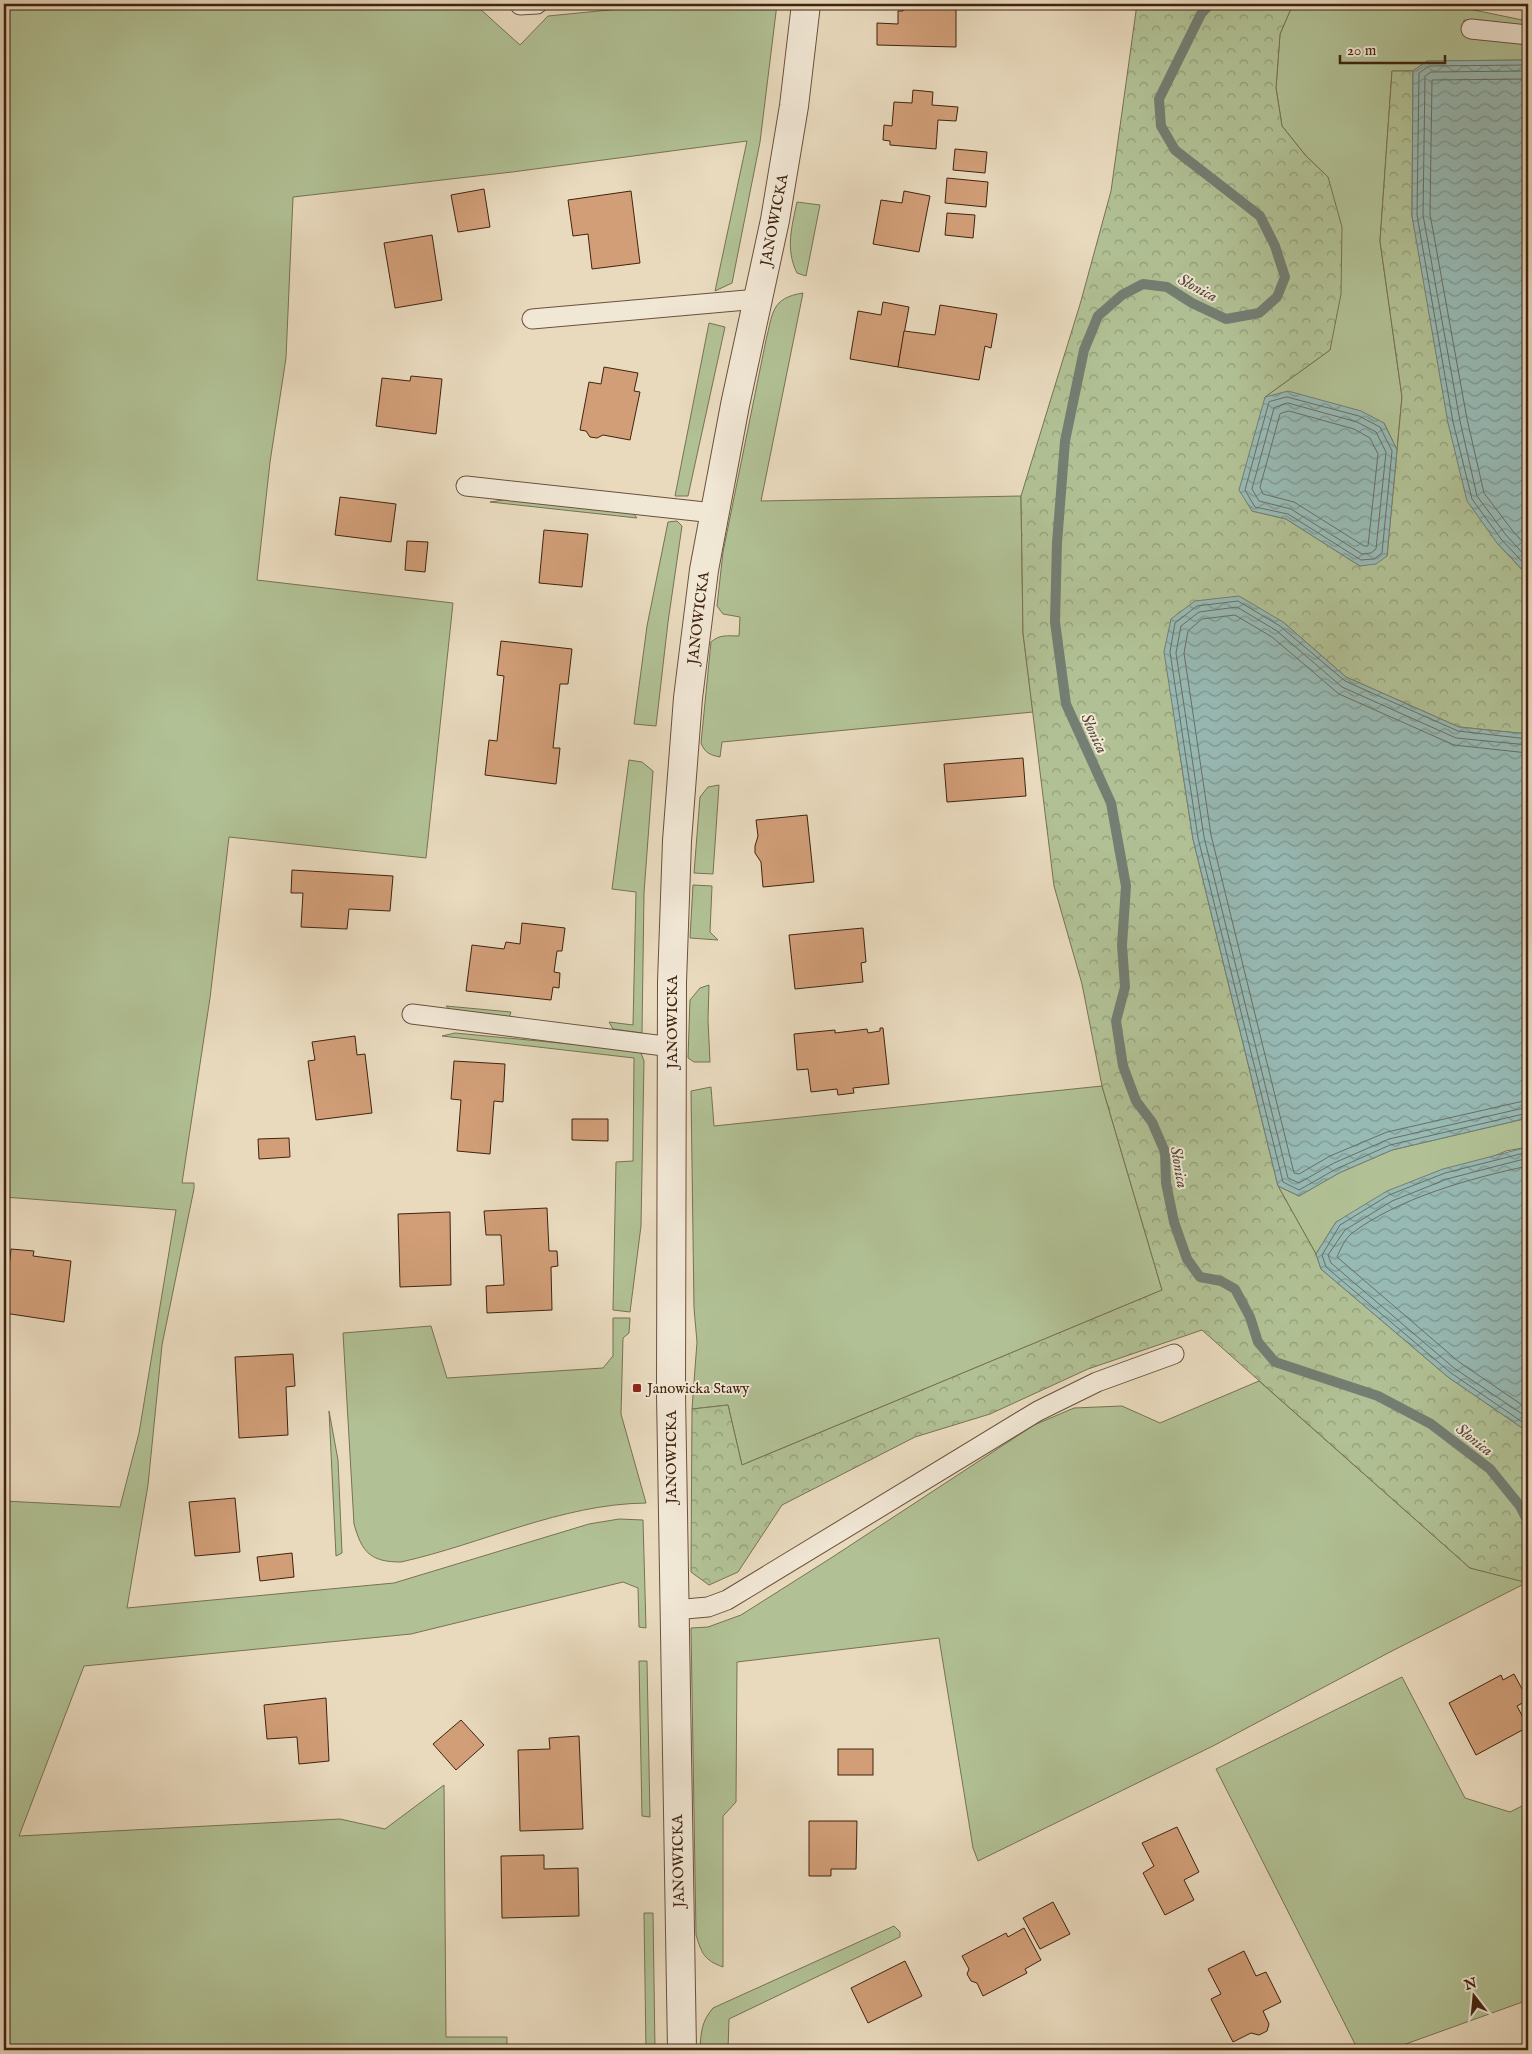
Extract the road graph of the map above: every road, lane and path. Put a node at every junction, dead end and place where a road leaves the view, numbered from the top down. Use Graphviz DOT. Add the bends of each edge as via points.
graph roads {
  1 [pos="806,4"];
  2 [pos="1471,29"];
  3 [pos="1528,35"];
  4 [pos="758,300"];
  5 [pos="532,319"];
  6 [pos="466,486"];
  7 [pos="714,513"];
  8 [pos="412,1014"];
  9 [pos="672,1047"];
  10 [pos="1174,1354"];
  11 [pos="674,1610"];
  12 [pos="682,2050"];
  1 -- 4 [label="street, JANOWICKA" via="794,106"];
  2 -- 3 [label="lane"];
  4 -- 5 [label="lane"];
  4 -- 7 [label="street, JANOWICKA"];
  6 -- 7 [label="lane"];
  7 -- 9 [label="street, JANOWICKA" via="696,631 681,769 673,922"];
  8 -- 9 [label="lane"];
  9 -- 11 [label="street, JANOWICKA"];
  10 -- 11 [label="lane" via="1096,1382 1038,1411 727,1600 708,1607"];
  11 -- 12 [label="street, JANOWICKA"];
}
